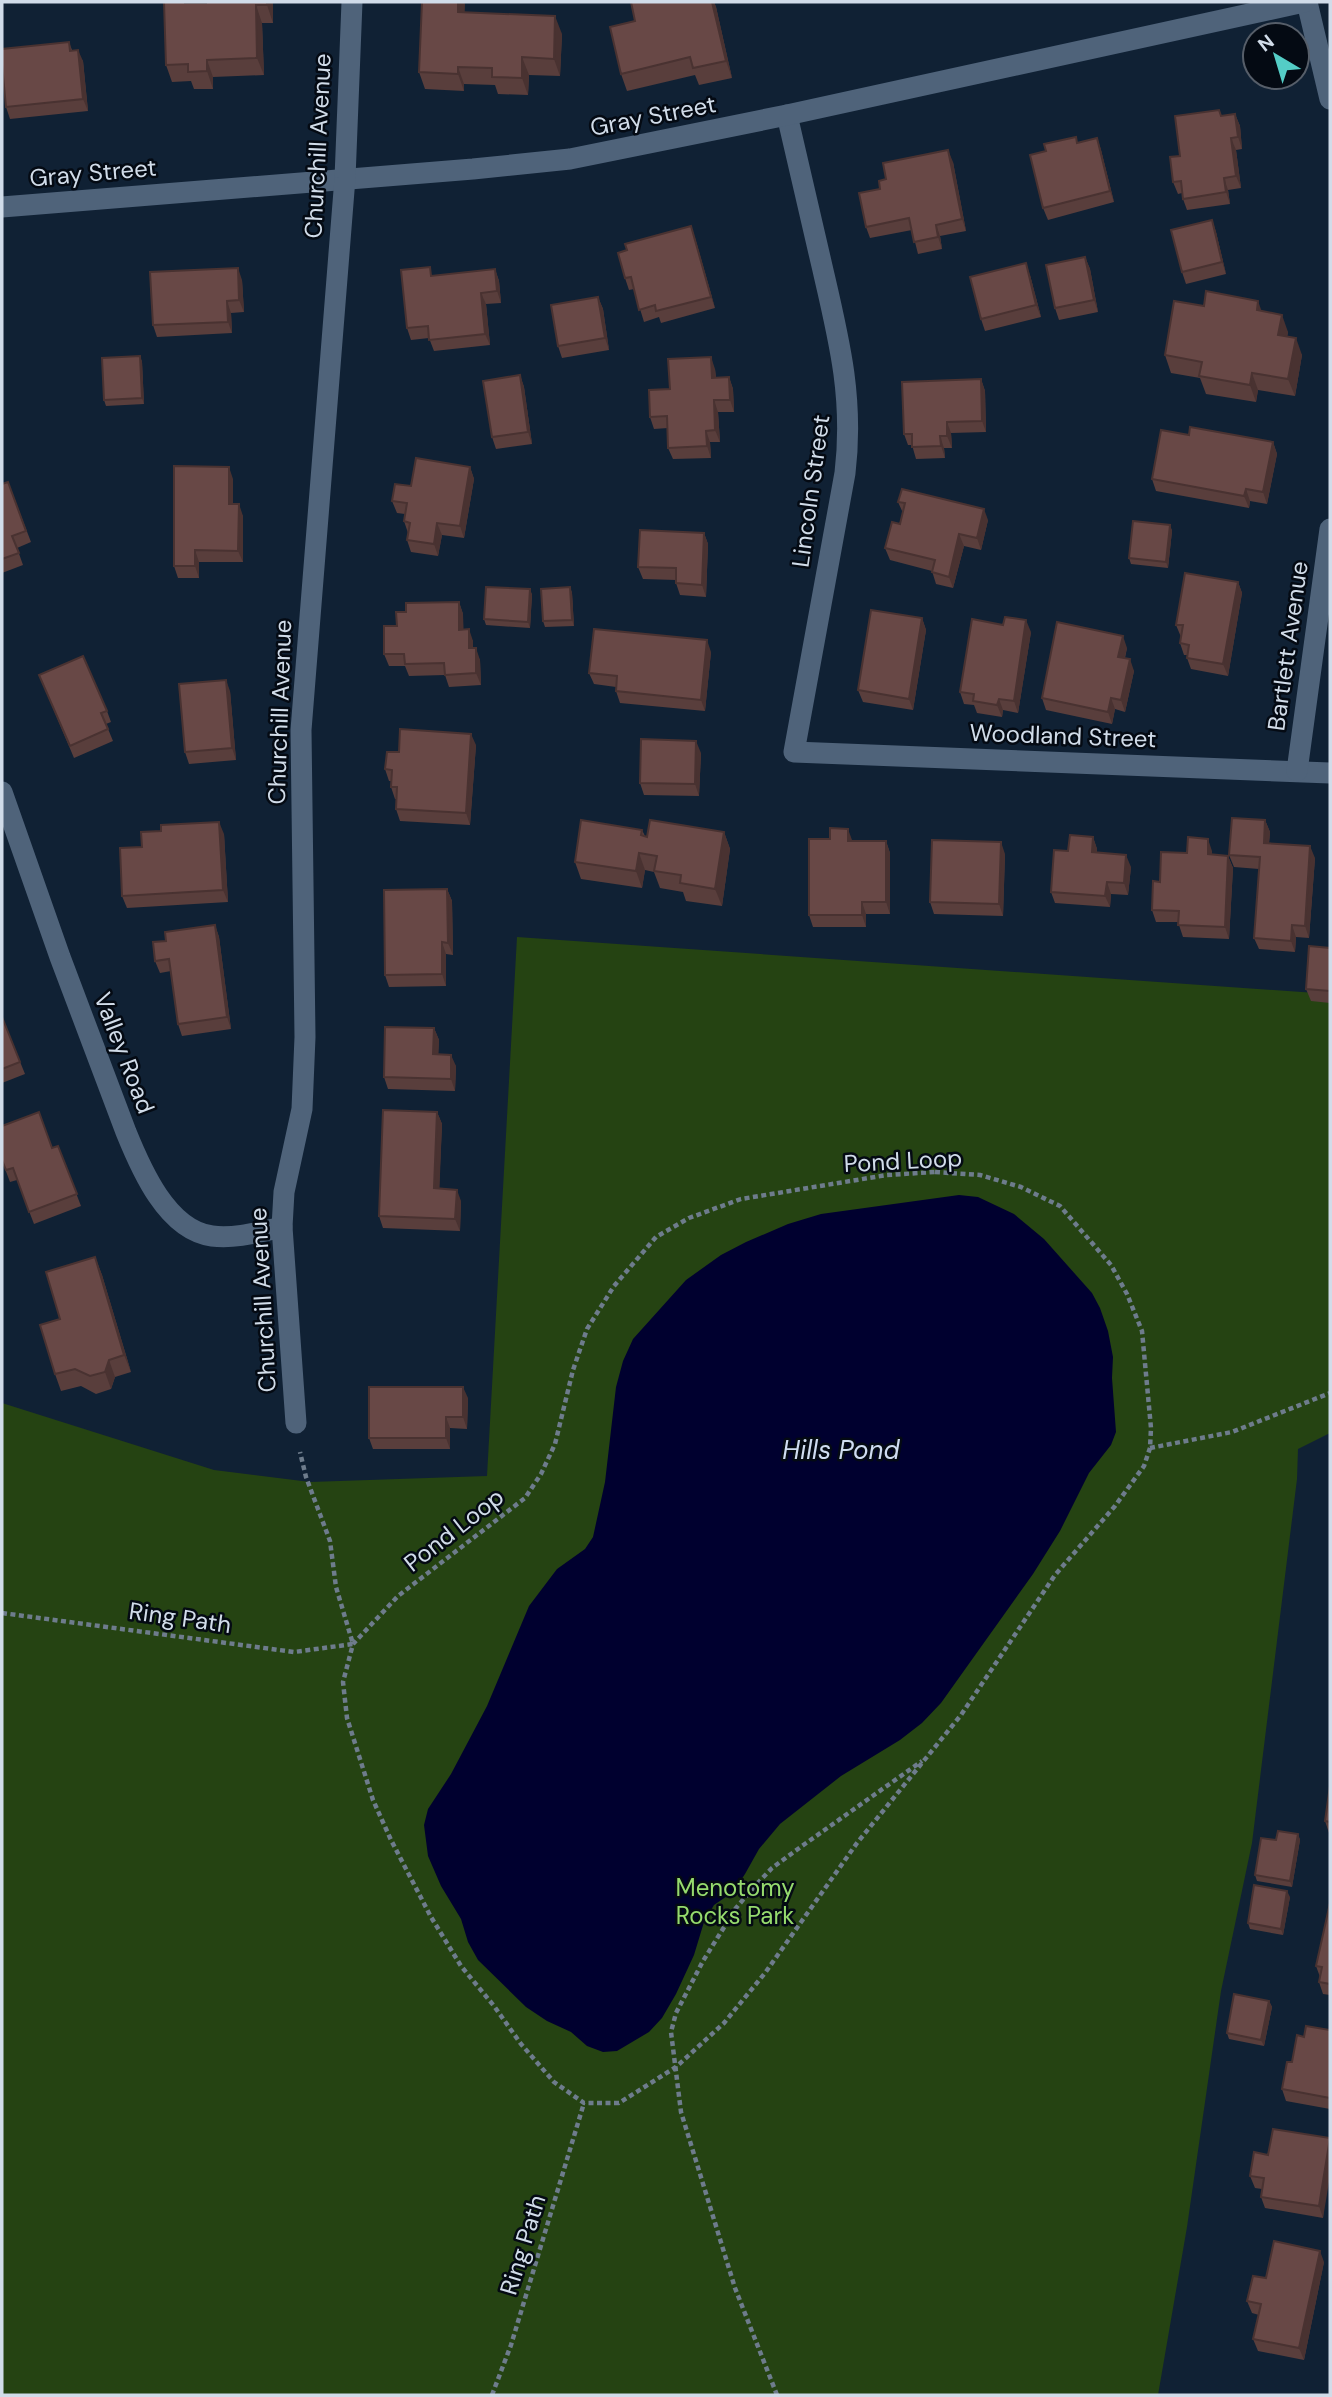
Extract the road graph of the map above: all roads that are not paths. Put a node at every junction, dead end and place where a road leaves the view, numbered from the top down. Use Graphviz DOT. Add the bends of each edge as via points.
graph roads {
  1 [pos="352,2"];
  2 [pos="1305,2"];
  3 [pos="1330,99"];
  4 [pos="787,115"];
  5 [pos="345,178"];
  6 [pos="2,207"];
  7 [pos="1330,529"];
  8 [pos="794,752"];
  9 [pos="1297,771"];
  10 [pos="1330,773"];
  11 [pos="2,792"];
  12 [pos="282,1227"];
  13 [pos="296,1423"];
  1 -- 5 [label="street, Churchill Avenue"];
  2 -- 3 [label="street"];
  2 -- 4 [label="street, Gray Street"];
  4 -- 5 [label="street, Gray Street" via="570,159"];
  4 -- 8 [label="street, Lincoln Street" via="838,334 849,405 845,473"];
  5 -- 6 [label="street, Gray Street"];
  5 -- 12 [label="street, Churchill Avenue" via="301,730 302,1109 284,1192"];
  7 -- 9 [label="street, Bartlett Avenue"];
  8 -- 9 [label="street, Woodland Street"];
  9 -- 10 [label="street, Woodland Street"];
  11 -- 12 [label="street, Valley Road" via="126,1132 158,1195 180,1221 211,1236 241,1236"];
  12 -- 13 [label="street, Churchill Avenue"];
}
